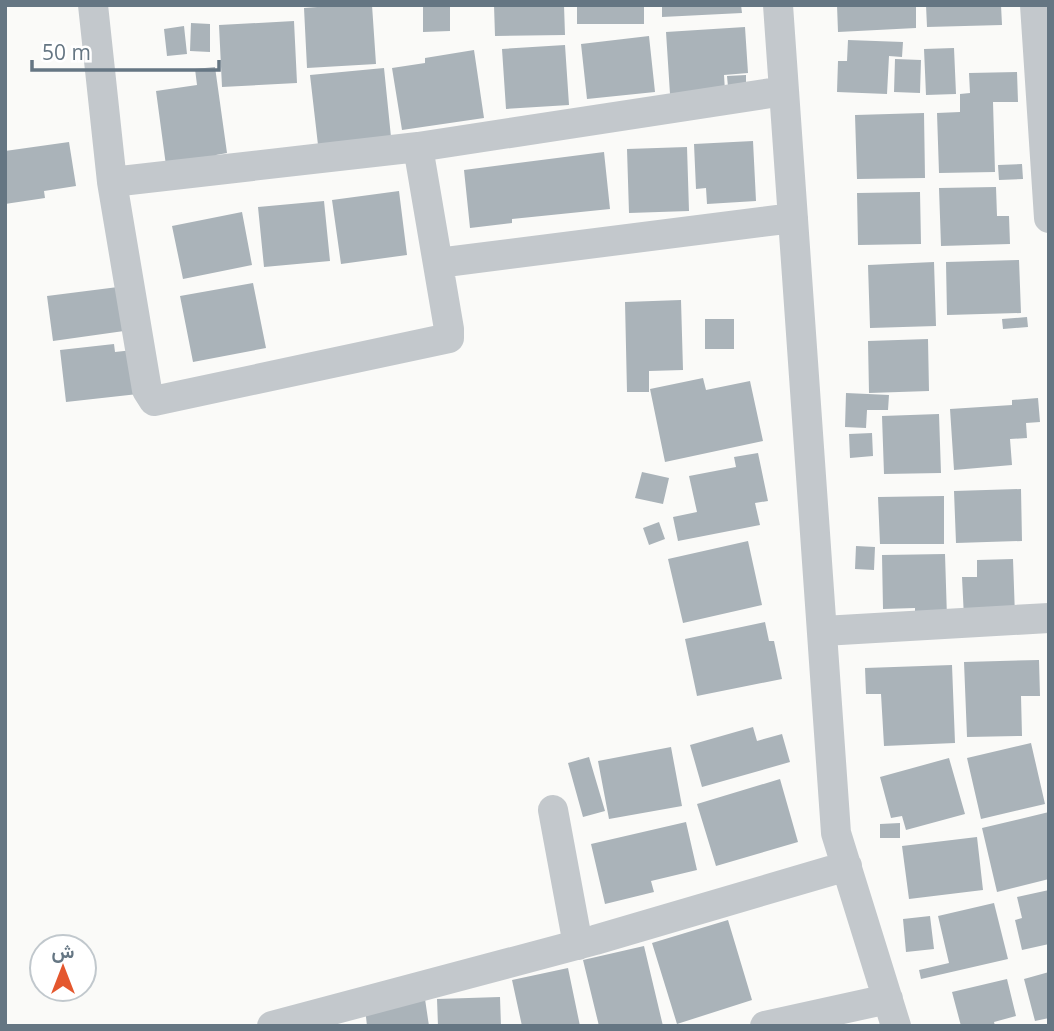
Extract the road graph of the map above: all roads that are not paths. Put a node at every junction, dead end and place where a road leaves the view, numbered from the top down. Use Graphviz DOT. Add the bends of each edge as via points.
graph roads {
  1 [pos="93,5"];
  2 [pos="778,5"];
  3 [pos="1035,5"];
  4 [pos="785,91"];
  5 [pos="1046,144"];
  6 [pos="418,147"];
  7 [pos="112,182"];
  8 [pos="793,218"];
  9 [pos="1049,218"];
  10 [pos="438,263"];
  11 [pos="1049,618"];
  12 [pos="823,631"];
  13 [pos="553,810"];
  14 [pos="846,866"];
  15 [pos="578,945"];
  16 [pos="892,1012"];
  17 [pos="272,1026"];
  18 [pos="765,1026"];
  1 -- 7 [label="street"];
  2 -- 4 [label="street"];
  3 -- 5 [label="street"];
  4 -- 6 [label="street"];
  4 -- 8 [label="street"];
  5 -- 9 [label="street"];
  6 -- 7 [label="street"];
  6 -- 10 [label="street"];
  7 -- 10 [label="street" via="147,390 154,401 447,339"];
  8 -- 10 [label="street"];
  8 -- 12 [label="street"];
  11 -- 12 [label="street"];
  12 -- 14 [label="street" via="836,833"];
  13 -- 15 [label="street"];
  14 -- 15 [label="street"];
  14 -- 16 [label="street"];
  15 -- 17 [label="street"];
  16 -- 18 [label="street"];
}
